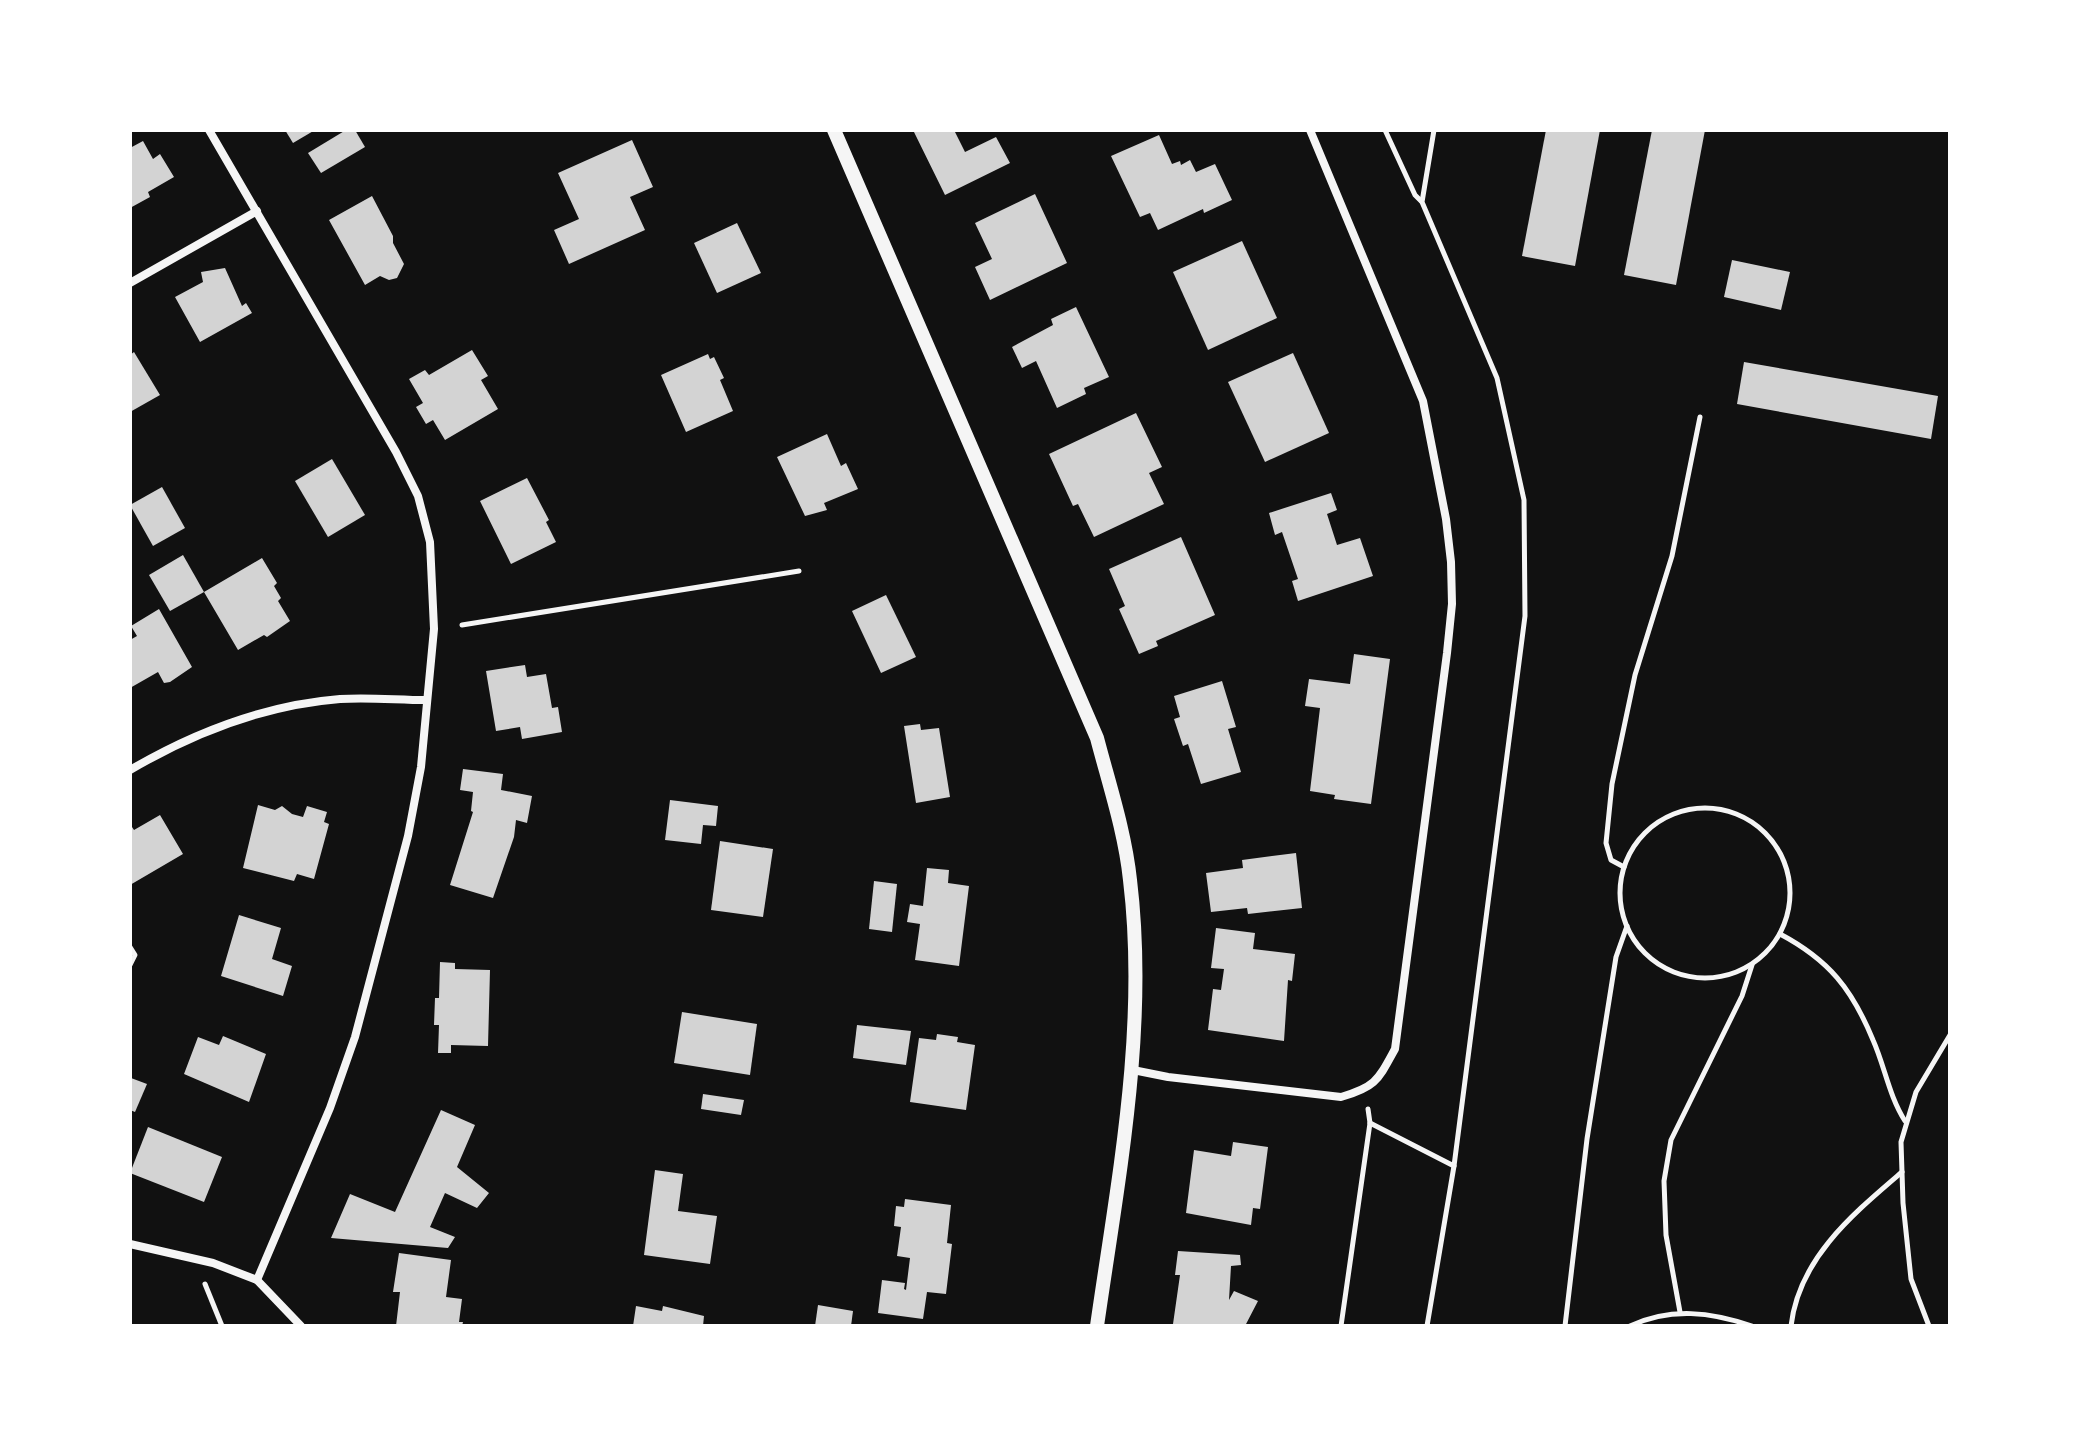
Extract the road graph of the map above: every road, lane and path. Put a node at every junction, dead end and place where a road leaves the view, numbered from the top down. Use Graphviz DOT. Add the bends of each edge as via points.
graph roads {
  1 [pos="209,130"];
  2 [pos="834,130"];
  3 [pos="1310,130"];
  4 [pos="1385,130"];
  5 [pos="1434,130"];
  6 [pos="1422,202"];
  7 [pos="257,211"];
  8 [pos="130,283"];
  9 [pos="1700,417"];
  10 [pos="799,571"];
  11 [pos="462,625"];
  12 [pos="426,700"];
  13 [pos="130,770"];
  14 [pos="1624,867"];
  15 [pos="1627,926"];
  16 [pos="1780,934"];
  17 [pos="130,947"];
  18 [pos="1753,964"];
  19 [pos="130,965"];
  20 [pos="1950,1035"];
  21 [pos="1133,1070"];
  22 [pos="1367,1089"];
  23 [pos="1906,1122"];
  24 [pos="1370,1123"];
  25 [pos="1454,1166"];
  26 [pos="1902,1172"];
  27 [pos="130,1244"];
  28 [pos="257,1280"];
  29 [pos="205,1284"];
  30 [pos="1680,1312"];
  31 [pos="222,1326"];
  32 [pos="301,1326"];
  33 [pos="1097,1326"];
  34 [pos="1341,1326"];
  35 [pos="1427,1326"];
  36 [pos="1565,1326"];
  37 [pos="1630,1326"];
  38 [pos="1752,1326"];
  39 [pos="1791,1326"];
  40 [pos="1929,1326"];
  1 -- 7 [label="street"];
  2 -- 21 [label="street" via="1097,738 1130,878"];
  3 -- 22 [label="street" via="1423,401 1451,562 1447,653 1395,1049"];
  4 -- 6 [label="path"];
  5 -- 6 [label="path"];
  6 -- 25 [label="path" via="1497,378 1524,500 1525,616"];
  7 -- 8 [label="street"];
  7 -- 12 [label="street" via="418,496 430,542 434,629"];
  9 -- 14 [label="path" via="1672,556 1635,675 1612,784 1606,843 1611,860"];
  10 -- 11 [label="path"];
  12 -- 13 [label="street" via="341,699 290,706 231,721"];
  12 -- 28 [label="street" via="408,836 355,1037"];
  14 -- 15 [label="path" via="1621,907"];
  14 -- 16 [label="path" via="1635,844 1653,825 1676,813 1701,807 1739,815 1770,837 1784,859 1789,910"];
  15 -- 18 [label="path" via="1640,948 1681,975 1730,975"];
  15 -- 36 [label="path" via="1616,957 1592,1109"];
  16 -- 18 [label="path"];
  16 -- 23 [label="path" via="1806,948 1844,983"];
  17 -- 19 [label="path" via="135,955"];
  18 -- 30 [label="path" via="1671,1140 1664,1181 1666,1235"];
  20 -- 23 [label="path" via="1916,1092"];
  21 -- 22 [label="street" via="1341,1097"];
  21 -- 33 [label="street"];
  22 -- 24 [label="path"];
  23 -- 26 [label="path"];
  24 -- 25 [label="path"];
  24 -- 34 [label="path"];
  25 -- 35 [label="path"];
  26 -- 39 [label="path" via="1850,1217 1817,1258 1801,1282"];
  26 -- 40 [label="path" via="1911,1279"];
  27 -- 28 [label="street" via="213,1263"];
  28 -- 32 [label="street"];
  29 -- 31 [label="path"];
  30 -- 37 [label="path"];
  30 -- 38 [label="path" via="1719,1315"];
}
